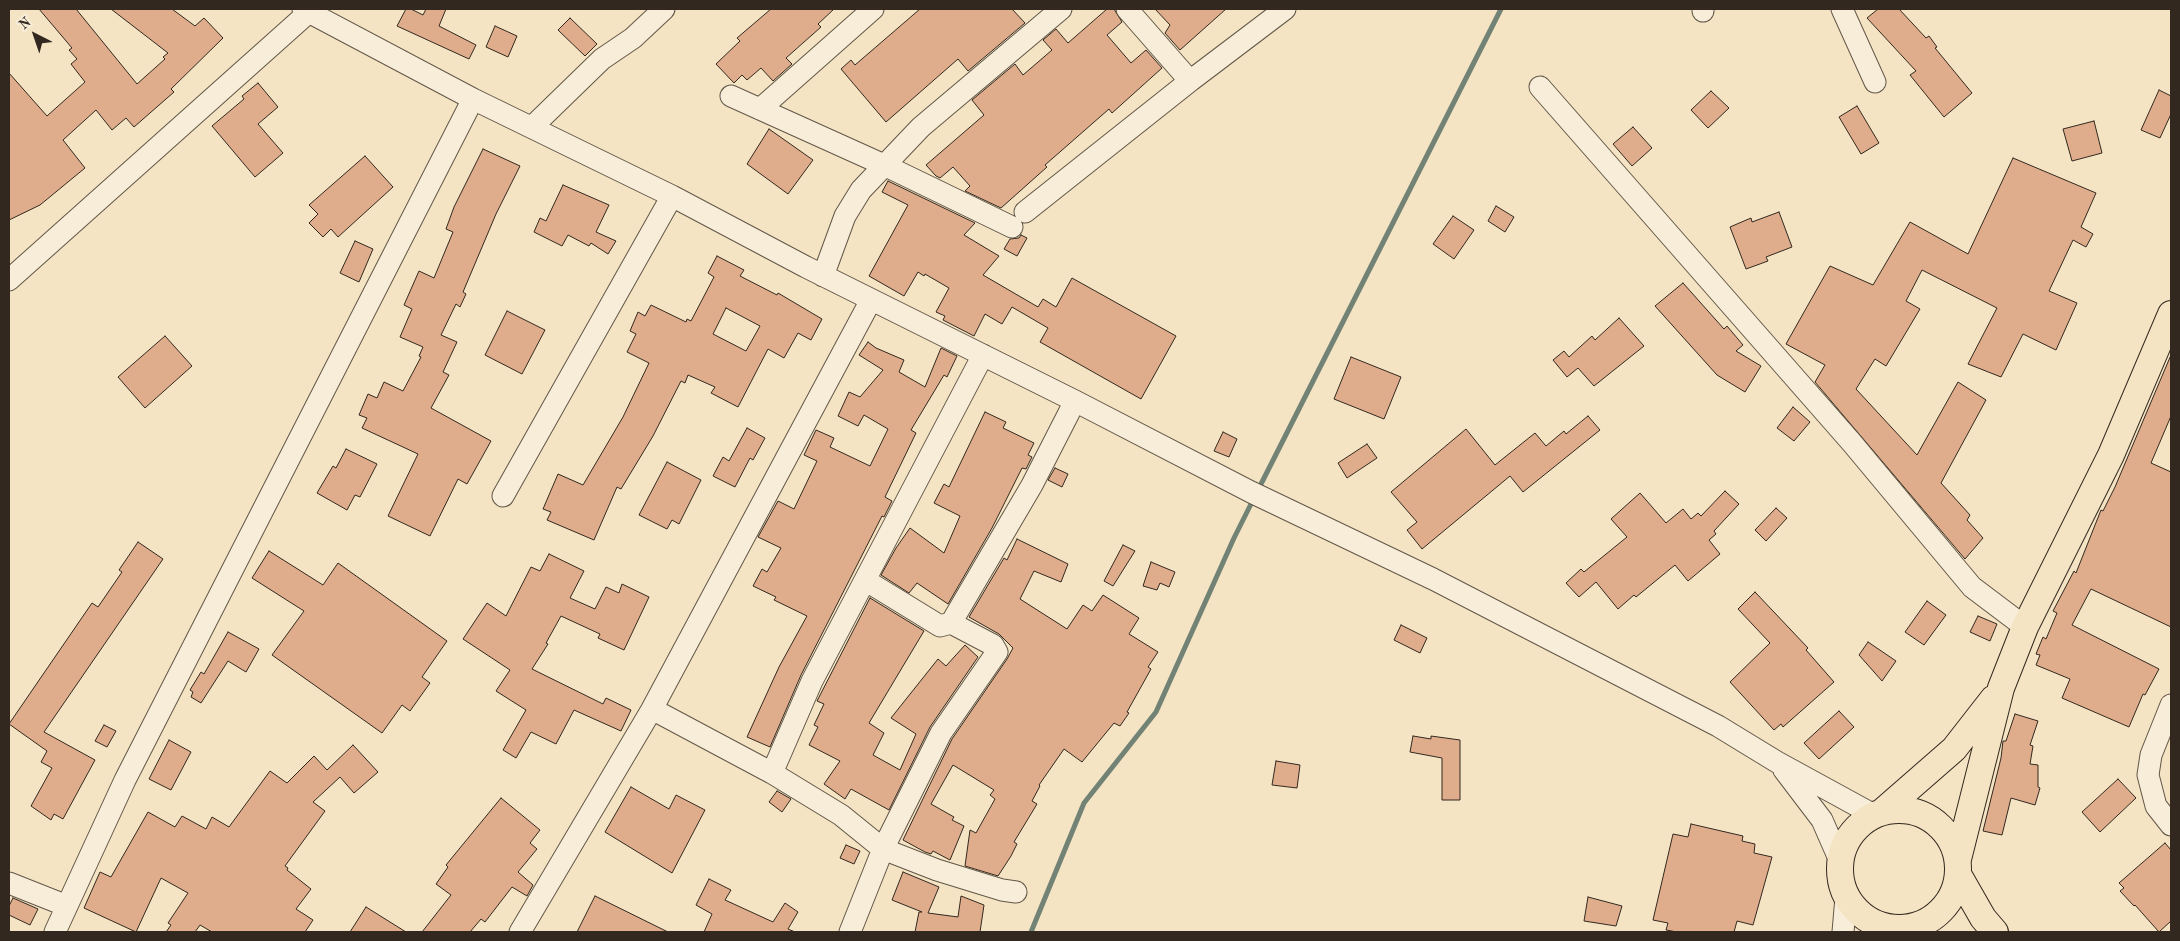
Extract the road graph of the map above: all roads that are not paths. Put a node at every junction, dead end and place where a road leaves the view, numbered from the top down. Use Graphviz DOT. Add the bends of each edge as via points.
graph roads {
  1 [pos="664,9"];
  2 [pos="874,9"];
  3 [pos="1061,9"];
  4 [pos="1127,9"];
  5 [pos="1285,9"];
  6 [pos="1842,9"];
  7 [pos="306,10"];
  8 [pos="1190,81"];
  9 [pos="1874,82"];
  10 [pos="1540,87"];
  11 [pos="731,96"];
  12 [pos="473,99"];
  13 [pos="760,109"];
  14 [pos="532,127"];
  15 [pos="884,165"];
  16 [pos="672,196"];
  17 [pos="823,276"];
  18 [pos="9,280"];
  19 [pos="871,300"];
  20 [pos="2171,316"];
  21 [pos="983,355"];
  22 [pos="1075,401"];
  23 [pos="503,496"];
  24 [pos="865,580"];
  25 [pos="951,623"];
  26 [pos="2025,627"];
  27 [pos="2001,688"];
  28 [pos="2171,705"];
  29 [pos="652,709"];
  30 [pos="1777,762"];
  31 [pos="772,773"];
  32 [pos="1878,813"];
  33 [pos="2171,825"];
  34 [pos="883,850"];
  35 [pos="1840,861"];
  36 [pos="1959,867"];
  37 [pos="9,884"];
  38 [pos="1016,892"];
  39 [pos="1846,897"];
  40 [pos="67,906"];
  41 [pos="1909,929"];
  42 [pos="55,932"];
  43 [pos="520,932"];
  44 [pos="850,932"];
  45 [pos="1843,932"];
  46 [pos="1942,932"];
  47 [pos="1995,932"];
  1 -- 14 [label="street" via="633,38 602,59"];
  2 -- 13 [label="street"];
  3 -- 15 [label="street" via="921,127"];
  4 -- 8 [label="street"];
  5 -- 8 [label="street"];
  6 -- 9 [label="street"];
  7 -- 12 [label="street"];
  7 -- 18 [label="street"];
  8 -- 15 [label="street" via="1018,220"];
  10 -- 26 [label="street" via="1852,443 1972,587"];
  11 -- 13 [label="street"];
  12 -- 14 [label="street"];
  12 -- 40 [label="street" via="124,780"];
  13 -- 15 [label="street"];
  14 -- 16 [label="street"];
  15 -- 17 [label="street" via="861,190 845,216"];
  16 -- 17 [label="street"];
  16 -- 23 [label="street"];
  17 -- 19 [label="street"];
  19 -- 21 [label="street"];
  19 -- 29 [label="street"];
  20 -- 26 [label="main road" via="2111,455"];
  21 -- 22 [label="street"];
  21 -- 24 [label="street"];
  22 -- 25 [label="street" via="1032,485"];
  22 -- 30 [label="street" via="1252,492 1433,579 1718,726"];
  24 -- 25 [label="street" via="940,626"];
  24 -- 31 [label="street" via="812,681"];
  25 -- 34 [label="street" via="993,645 997,652 941,733"];
  26 -- 27 [label="main road"];
  27 -- 32 [label="main road" via="1954,749"];
  27 -- 36 [label="main road"];
  28 -- 33 [label="street" via="2151,755 2148,775 2156,806"];
  29 -- 31 [label="street"];
  29 -- 43 [label="street"];
  30 -- 32 [label="street"];
  30 -- 35 [label="street" via="1822,820"];
  31 -- 34 [label="street" via="841,815"];
  32 -- 35 [label="main road" via="1857,826 1846,842"];
  32 -- 36 [label="main road" via="1908,810 1932,818 1950,835"];
  34 -- 38 [label="street" via="937,870"];
  34 -- 44 [label="street"];
  35 -- 39 [label="main road" via="1840,880"];
  36 -- 41 [label="main road" via="1952,898 1936,916"];
  36 -- 47 [label="main road" via="1983,918"];
  37 -- 40 [label="street"];
  39 -- 41 [label="main road" via="1862,916 1884,927"];
  39 -- 45 [label="street"];
  40 -- 42 [label="street"];
  41 -- 46 [label="main road"];
}
